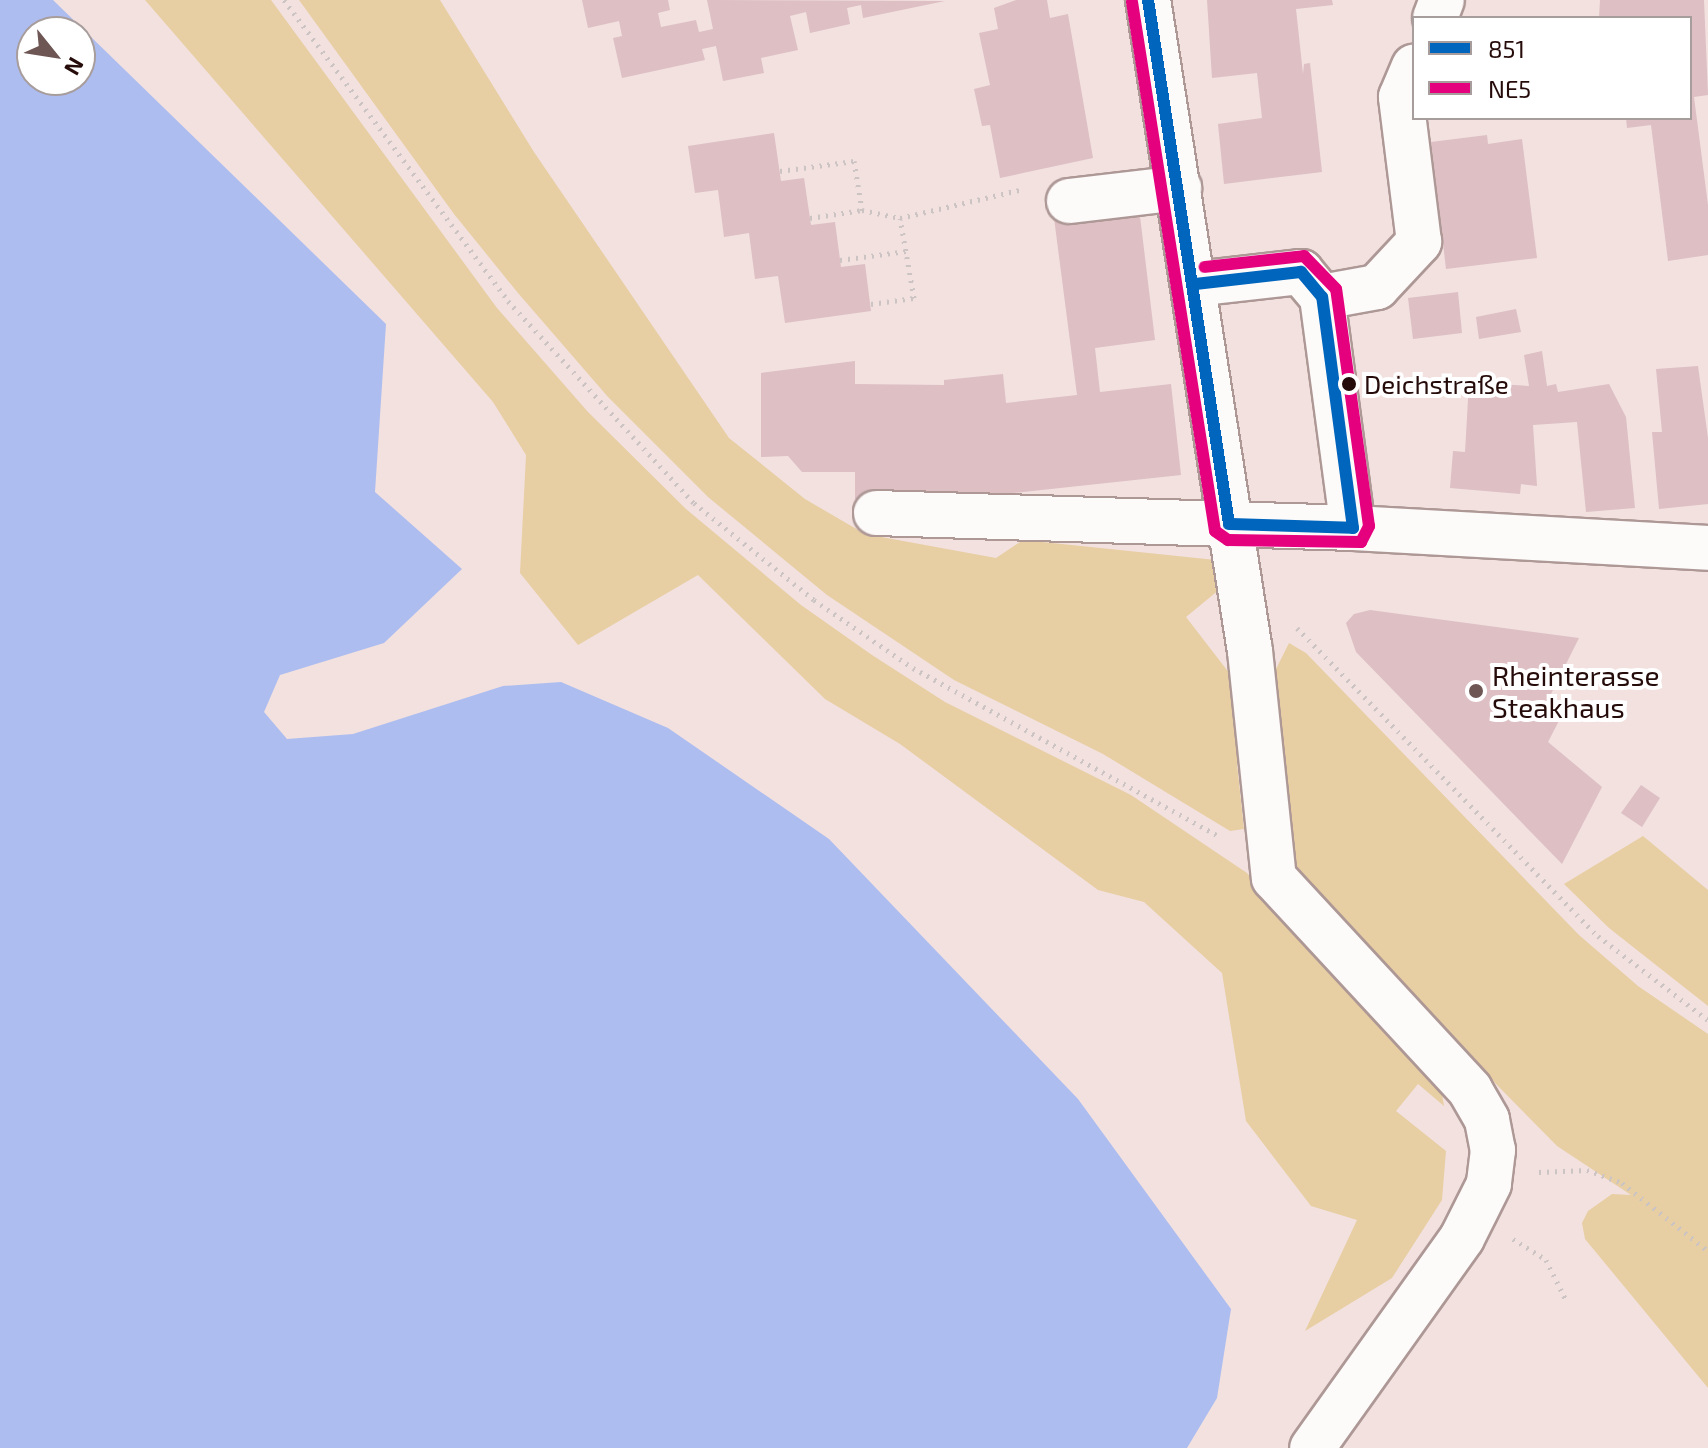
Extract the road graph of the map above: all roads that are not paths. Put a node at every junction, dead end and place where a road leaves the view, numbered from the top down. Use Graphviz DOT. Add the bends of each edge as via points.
graph roads {
  1 [pos="1148,0"];
  2 [pos="1412,72"];
  3 [pos="1179,188"];
  4 [pos="1053,192"];
  5 [pos="1195,284"];
  6 [pos="1322,297"];
  7 [pos="876,513"];
  8 [pos="1229,524"];
  9 [pos="1353,528"];
  10 [pos="1708,548"];
  11 [pos="1312,1448"];
  1 -- 3 [label="street"];
  2 -- 6 [label="street" via="1401,97 1419,242 1377,287"];
  3 -- 4 [label="street"];
  3 -- 5 [label="street"];
  5 -- 6 [label="street" via="1301,272"];
  5 -- 8 [label="street"];
  6 -- 9 [label="street"];
  7 -- 8 [label="street"];
  8 -- 9 [label="street"];
  8 -- 11 [label="street" via="1250,651 1272,871 1470,1090 1492,1135 1482,1200"];
  9 -- 10 [label="street"];
}
